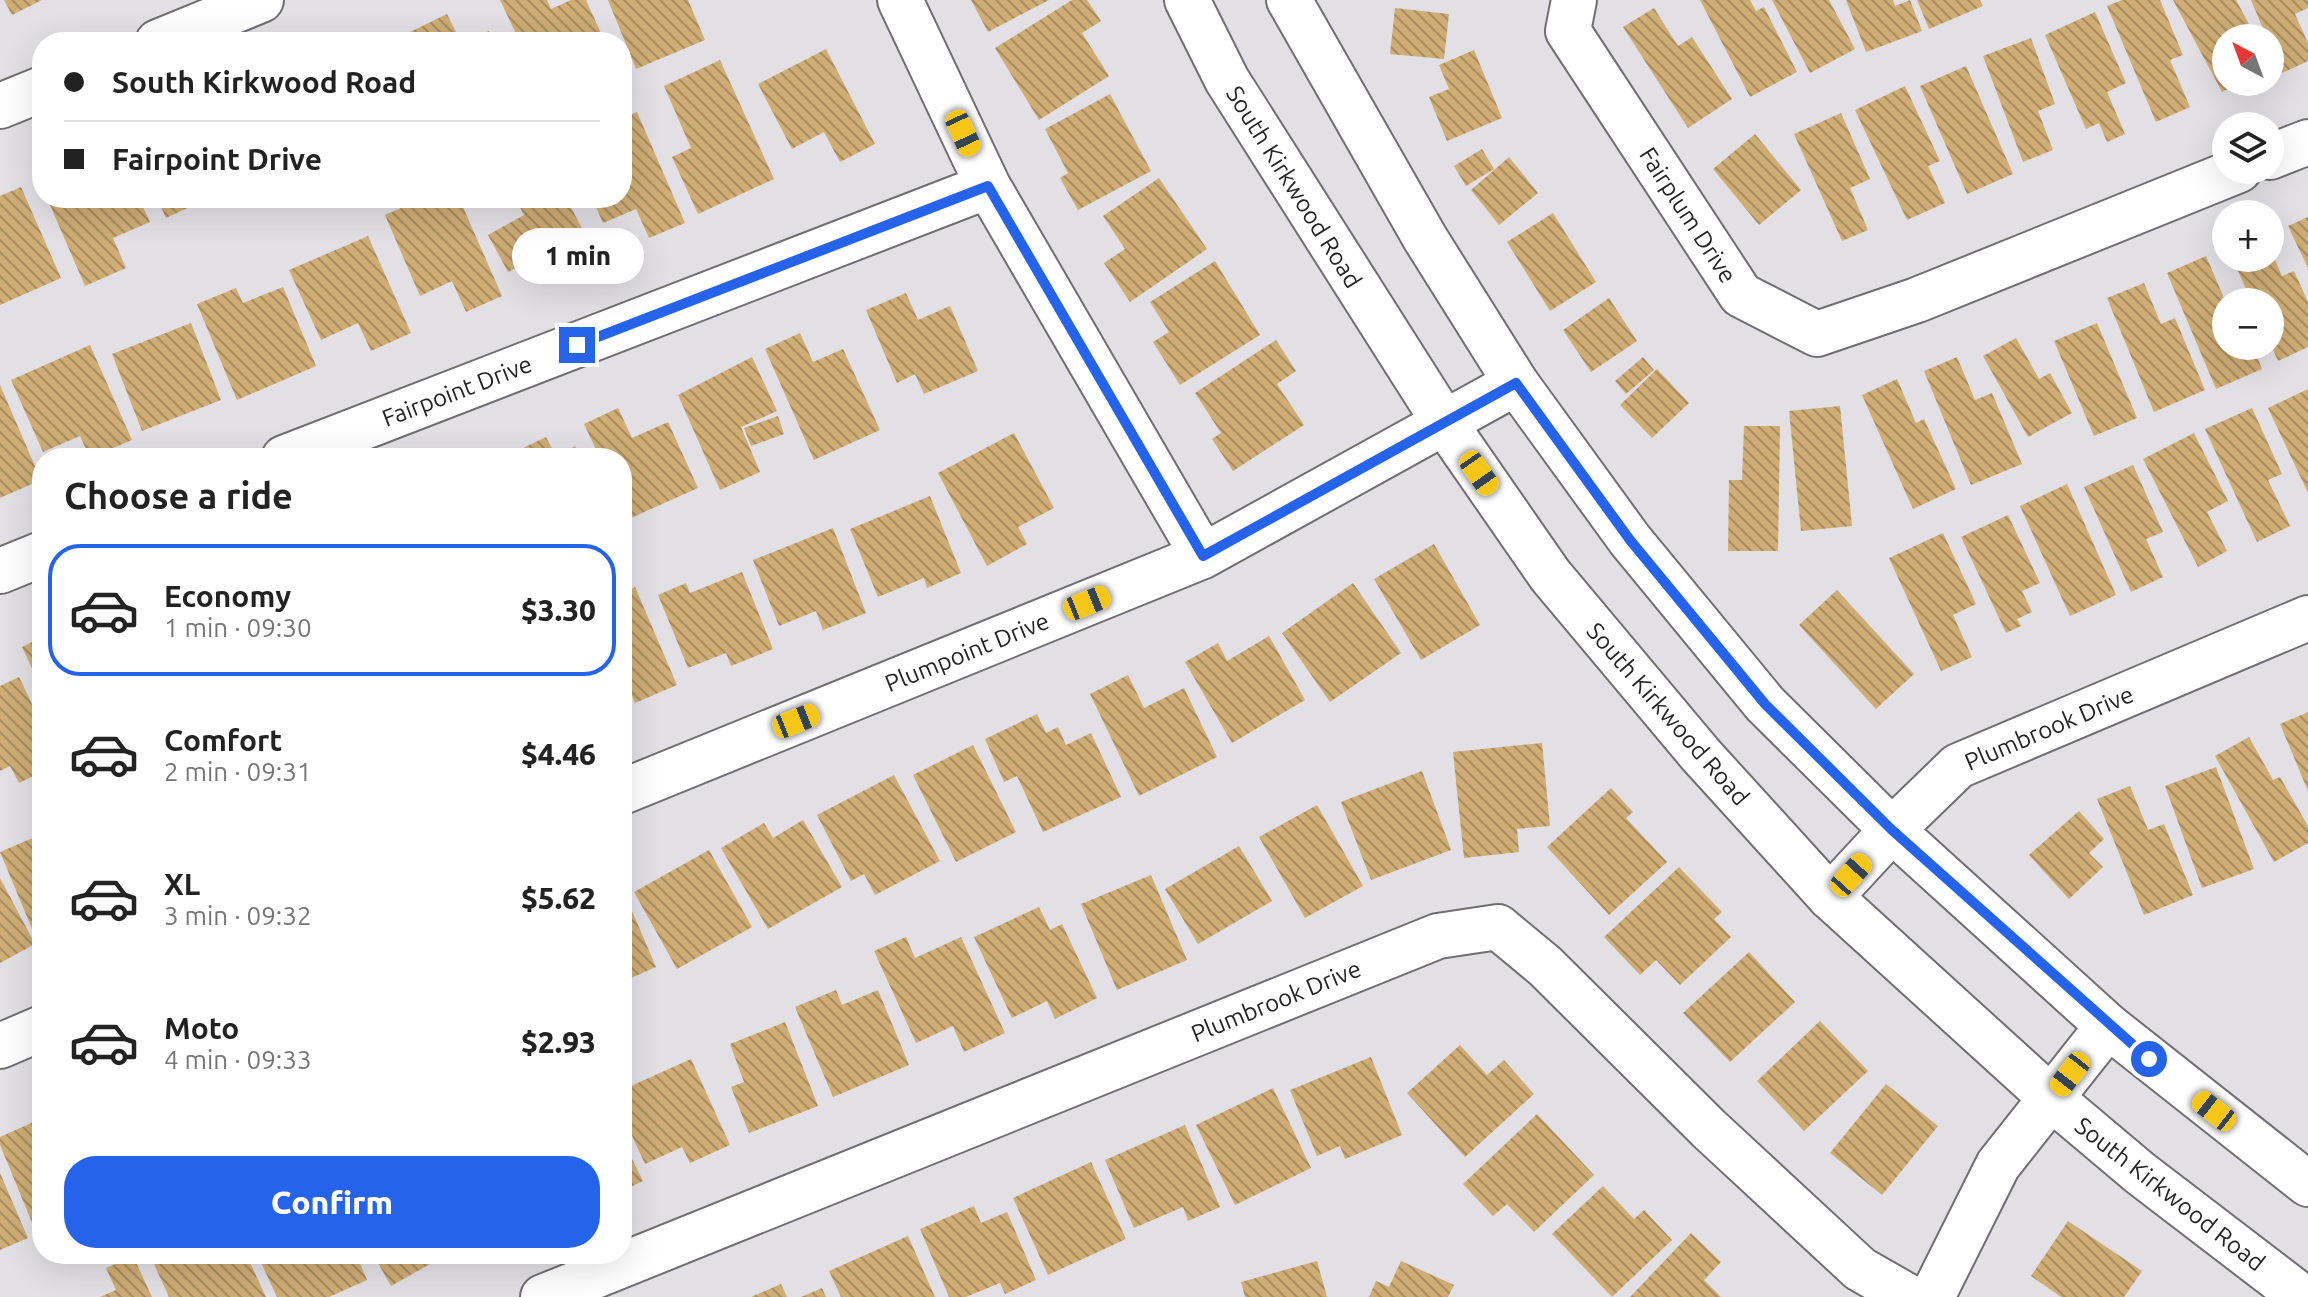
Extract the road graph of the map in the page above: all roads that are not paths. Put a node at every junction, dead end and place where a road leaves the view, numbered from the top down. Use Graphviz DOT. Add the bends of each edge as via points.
graph roads {
  1 [pos="261,0"];
  2 [pos="900,0"];
  3 [pos="1187,0"];
  4 [pos="1289,0"];
  5 [pos="1574,0"];
  6 [pos="183,32"];
  7 [pos="32,93"];
  8 [pos="0,106"];
  9 [pos="2308,142"];
  10 [pos="2284,151"];
  11 [pos="2212,181"];
  12 [pos="988,186"];
  13 [pos="1516,383"];
  14 [pos="1444,422"];
  15 [pos="310,448"];
  16 [pos="1203,556"];
  17 [pos="32,558"];
  18 [pos="0,571"];
  19 [pos="2308,618"];
  20 [pos="632,788"];
  21 [pos="1892,830"];
  22 [pos="1830,897"];
  23 [pos="2108,1026"];
  24 [pos="32,1032"];
  25 [pos="0,1046"];
  26 [pos="2051,1098"];
  27 [pos="2308,1184"];
  28 [pos="632,1261"];
  29 [pos="625,1264"];
  30 [pos="543,1297"];
  31 [pos="1909,1297"];
  32 [pos="1932,1297"];
  33 [pos="2302,1297"];
  1 -- 6 [label="street"];
  2 -- 12 [label="street"];
  3 -- 14 [label="street, South Kirkwood Road" via="1227,80"];
  4 -- 13 [label="street" via="1425,238"];
  5 -- 11 [label="street, Fairplum Drive" via="1568,31 1741,295 1817,334 1917,300"];
  7 -- 8 [label="street"];
  9 -- 10 [label="street"];
  12 -- 15 [label="street, Fairpoint Drive"];
  12 -- 16 [label="street"];
  13 -- 14 [label="street, Plumpoint Drive"];
  13 -- 21 [label="street" via="1630,540 1765,704"];
  14 -- 16 [label="street, Plumpoint Drive"];
  14 -- 22 [label="street, South Kirkwood Road" via="1550,575 1700,754"];
  16 -- 20 [label="street, Plumpoint Drive"];
  17 -- 18 [label="street"];
  19 -- 21 [label="street, Plumbrook Drive" via="1958,766"];
  21 -- 22 [label="street, Plumbrook Drive"];
  21 -- 23 [label="street"];
  22 -- 26 [label="street, South Kirkwood Road"];
  23 -- 26 [label="street"];
  23 -- 27 [label="street"];
  24 -- 25 [label="street"];
  26 -- 32 [label="street" via="1998,1165"];
  26 -- 33 [label="street, South Kirkwood Road"];
  28 -- 31 [label="street, Plumbrook Drive" via="1438,936 1498,927 1860,1269"];
  29 -- 30 [label="street, Plumbrook Drive"];
}
